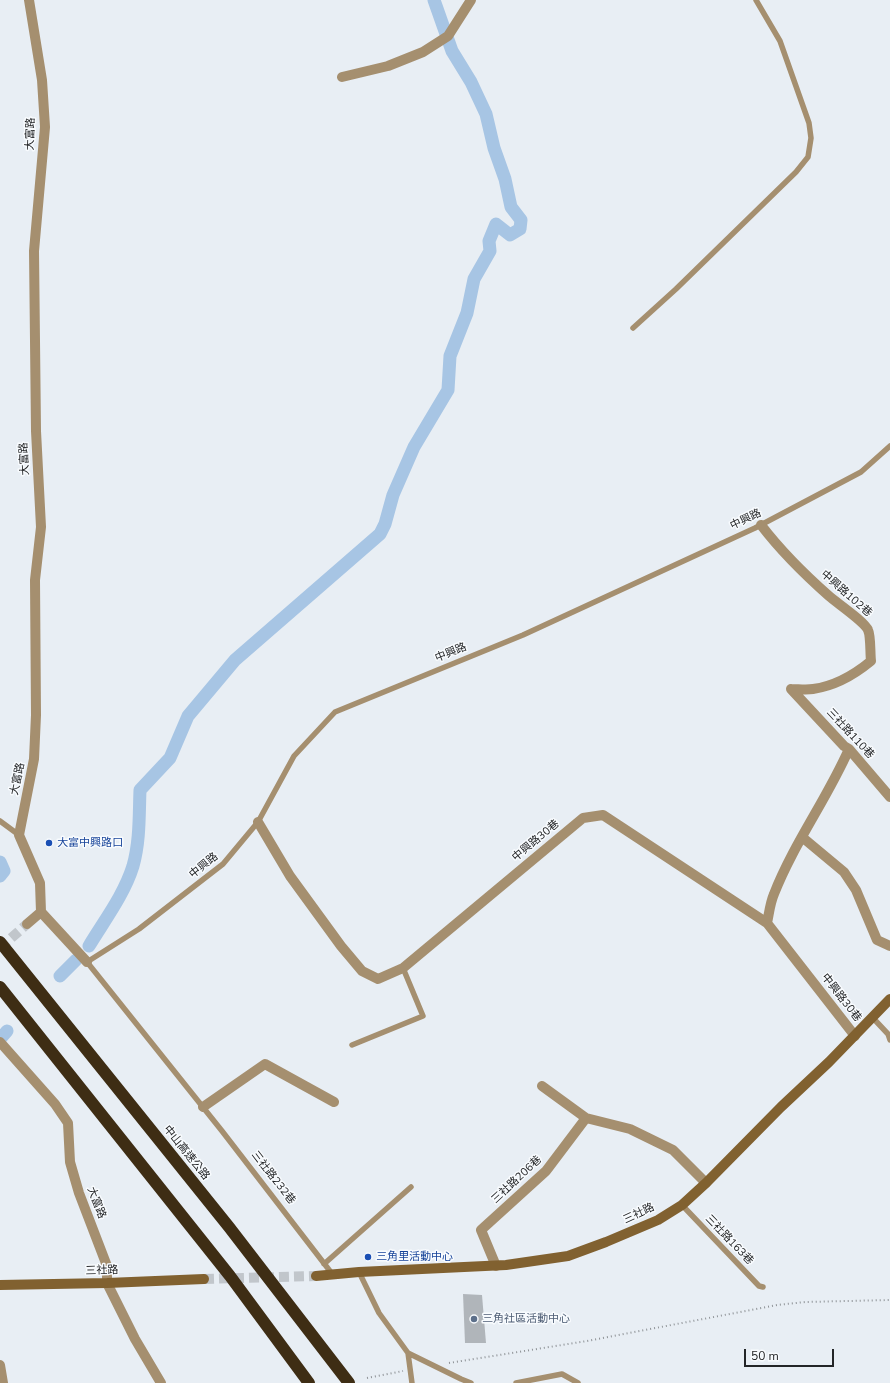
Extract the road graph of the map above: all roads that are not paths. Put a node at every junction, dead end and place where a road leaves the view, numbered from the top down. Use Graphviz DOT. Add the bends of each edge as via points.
graph roads {
  1 [pos="29,0"];
  2 [pos="471,0"];
  3 [pos="756,0"];
  4 [pos="342,77"];
  5 [pos="633,328"];
  6 [pos="890,446"];
  7 [pos="761,525"];
  8 [pos="791,689"];
  9 [pos="849,749"];
  10 [pos="890,797"];
  11 [pos="0,821"];
  12 [pos="258,822"];
  13 [pos="19,835"];
  14 [pos="802,837"];
  15 [pos="41,912"];
  16 [pos="767,923"];
  17 [pos="27,924"];
  18 [pos="0,942"];
  19 [pos="890,946"];
  20 [pos="87,962"];
  21 [pos="403,968"];
  22 [pos="0,987"];
  23 [pos="890,999"];
  24 [pos="873,1018"];
  25 [pos="855,1036"];
  26 [pos="890,1040"];
  27 [pos="0,1042"];
  28 [pos="352,1046"];
  29 [pos="542,1086"];
  30 [pos="334,1102"];
  31 [pos="203,1107"];
  32 [pos="586,1118"];
  33 [pos="706,1183"];
  34 [pos="411,1187"];
  35 [pos="682,1205"];
  36 [pos="324,1264"];
  37 [pos="496,1266"];
  38 [pos="359,1272"];
  39 [pos="333,1275"];
  40 [pos="316,1276"];
  41 [pos="204,1279"];
  42 [pos="108,1283"];
  43 [pos="0,1285"];
  44 [pos="763,1287"];
  45 [pos="408,1353"];
  46 [pos="0,1365"];
  47 [pos="4,1383"];
  48 [pos="161,1383"];
  49 [pos="309,1383"];
  50 [pos="349,1383"];
  51 [pos="412,1383"];
  52 [pos="471,1383"];
  53 [pos="516,1383"];
  54 [pos="578,1383"];
  1 -- 13 [label="street, 大富路" via="42,80 45,127 34,251 36,431 41,527 35,580 34,759"];
  2 -- 4 [label="street" via="448,36 423,52 388,66"];
  3 -- 5 [label="lane" via="780,41 809,123 811,138 808,157 796,172"];
  6 -- 7 [label="lane, 中興路" via="861,472"];
  7 -- 8 [label="street, 中興路102巷" via="797,567 868,630 871,661 857,673 812,689"];
  7 -- 12 [label="lane, 中興路" via="523,635 335,712 294,756"];
  8 -- 9 [label="street, 三社路110巷"];
  9 -- 10 [label="street, 三社路110巷"];
  9 -- 14 [label="street"];
  11 -- 13 [label="lane"];
  12 -- 20 [label="lane, 中興路" via="224,864 139,929"];
  12 -- 21 [label="street, 中興路30巷" via="290,876 362,971 378,979"];
  13 -- 15 [label="street" via="40,883"];
  14 -- 16 [label="street" via="773,895"];
  14 -- 19 [label="street" via="844,872 856,890 877,940"];
  15 -- 17 [label="street"];
  15 -- 20 [label="street"];
  16 -- 21 [label="street, 中興路30巷" via="603,815 583,818"];
  16 -- 25 [label="street, 中興路30巷"];
  18 -- 50 [label="highway, 中山高速公路" via="229,1227"];
  20 -- 31 [label="lane, 三社路232巷"];
  21 -- 28 [label="lane" via="423,1016"];
  22 -- 49 [label="highway" via="230,1276"];
  23 -- 24 [label="street, 三社路"];
  24 -- 25 [label="street, 三社路"];
  24 -- 26 [label="lane" via="888,1034"];
  25 -- 33 [label="street, 三社路"];
  27 -- 42 [label="street, 大富路" via="55,1104 68,1123 70,1162 107,1266"];
  29 -- 32 [label="street"];
  30 -- 31 [label="street" via="265,1064"];
  31 -- 36 [label="lane, 三社路232巷"];
  32 -- 33 [label="street" via="630,1129 673,1150"];
  32 -- 37 [label="street, 三社路206巷" via="546,1171 481,1230"];
  33 -- 35 [label="street, 三社路"];
  34 -- 36 [label="lane"];
  35 -- 37 [label="street, 三社路" via="658,1220 568,1256"];
  35 -- 44 [label="lane, 三社路163巷" via="759,1286"];
  36 -- 39 [label="lane, 三社路232巷"];
  37 -- 38 [label="street, 三社路"];
  38 -- 39 [label="street, 三社路"];
  38 -- 45 [label="lane" via="379,1313"];
  39 -- 40 [label="street, 三社路"];
  41 -- 42 [label="street, 三社路"];
  42 -- 43 [label="street, 三社路"];
  42 -- 48 [label="street, 大富路" via="135,1339"];
  45 -- 51 [label="lane"];
  45 -- 52 [label="lane"];
  46 -- 47 [label="street"];
  53 -- 54 [label="lane" via="562,1374"];
}
